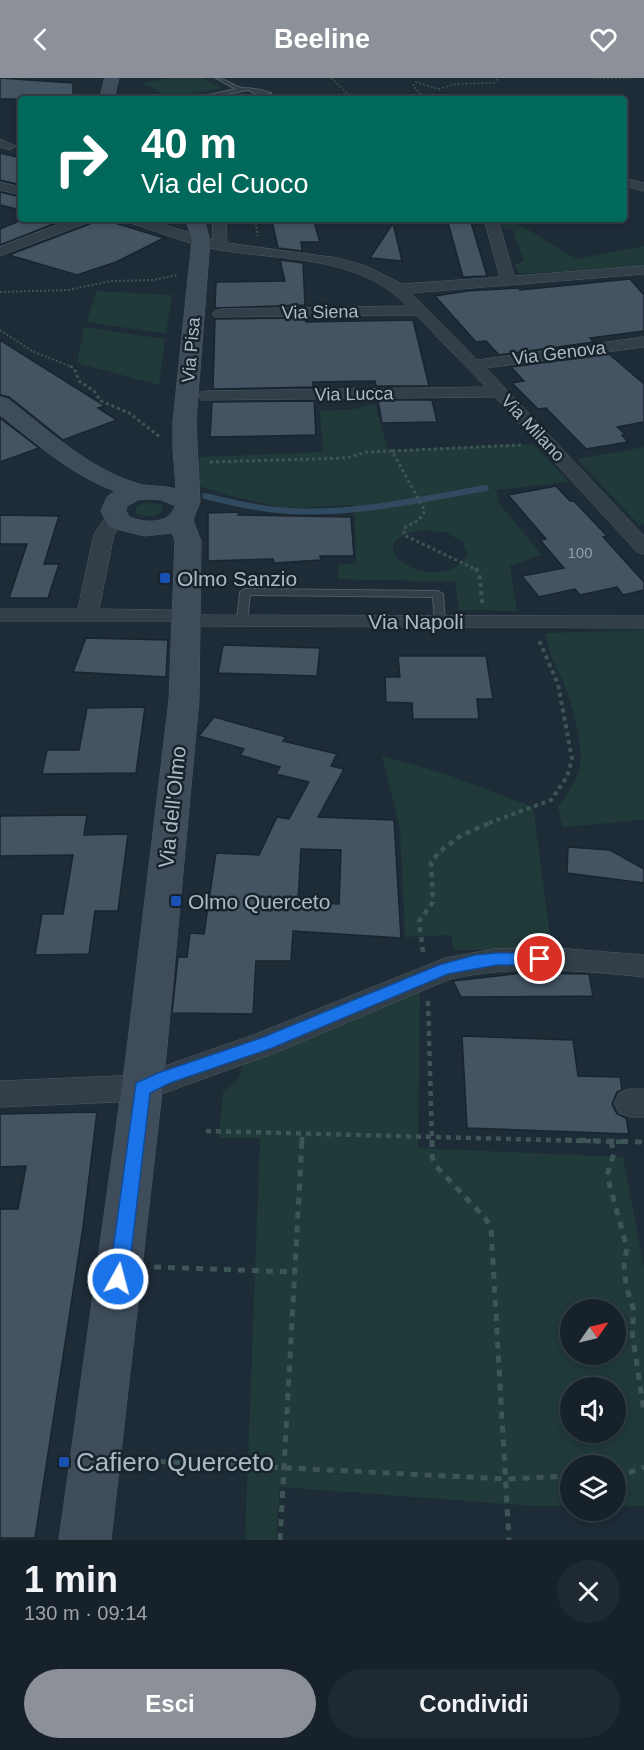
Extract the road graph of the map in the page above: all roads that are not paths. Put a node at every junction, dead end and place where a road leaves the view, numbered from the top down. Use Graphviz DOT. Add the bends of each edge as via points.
graph roads {
  1 [pos="112,78"];
  2 [pos="218,78"];
  3 [pos="242,90"];
  4 [pos="268,93"];
  5 [pos="108,96"];
  6 [pos="210,96"];
  7 [pos="627,183"];
  8 [pos="0,187"];
  9 [pos="644,187"];
  10 [pos="18,190"];
  11 [pos="76,222"];
  12 [pos="142,222"];
  13 [pos="197,222"];
  14 [pos="218,222"];
  15 [pos="492,222"];
  16 [pos="211,243"];
  17 [pos="0,252"];
  18 [pos="644,270"];
  19 [pos="508,280"];
  20 [pos="399,289"];
  21 [pos="420,310"];
  22 [pos="220,314"];
  23 [pos="644,342"];
  24 [pos="627,344"];
  25 [pos="644,359"];
  26 [pos="473,364"];
  27 [pos="500,392"];
  28 [pos="207,396"];
  29 [pos="0,404"];
  30 [pos="0,418"];
  31 [pos="178,445"];
  32 [pos="150,491"];
  33 [pos="184,510"];
  34 [pos="129,520"];
  35 [pos="642,542"];
  36 [pos="186,562"];
  37 [pos="0,615"];
  38 [pos="87,615"];
  39 [pos="178,618"];
  40 [pos="644,622"];
  41 [pos="644,966"];
  42 [pos="142,1088"];
  43 [pos="0,1094"];
  44 [pos="86,1540"];
  1 -- 5 [label="main road"];
  2 -- 3 [label="lane"];
  3 -- 4 [label="lane"];
  3 -- 6 [label="lane"];
  7 -- 9 [label="street"];
  8 -- 10 [label="street"];
  11 -- 17 [label="street"];
  12 -- 16 [label="street, Via Milano"];
  13 -- 16 [label="main road"];
  14 -- 16 [label="street"];
  15 -- 19 [label="street"];
  16 -- 20 [label="street, Via Milano" via="358,268"];
  16 -- 31 [label="main road, Via Pisa"];
  18 -- 19 [label="street"];
  19 -- 20 [label="street"];
  20 -- 21 [label="street, Via Milano"];
  21 -- 22 [label="street, Via Siena"];
  21 -- 26 [label="street, Via Milano"];
  23 -- 24 [label="street, Via Genova"];
  24 -- 25 [label="street"];
  24 -- 26 [label="street, Via Genova"];
  26 -- 27 [label="street, Via Milano"];
  27 -- 28 [label="street, Via Lucca"];
  27 -- 35 [label="street, Via Milano"];
  29 -- 32 [label="main road" via="94,474 118,486"];
  30 -- 34 [label="main road" via="68,471 102,491"];
  31 -- 32 [label="main road" via="175,477"];
  31 -- 33 [label="main road, Via Pisa" via="188,489"];
  32 -- 33 [label="main road" via="174,494"];
  32 -- 34 [label="main road" via="126,496"];
  33 -- 34 [label="main road" via="165,527"];
  33 -- 36 [label="main road, Via dell'Olmo"];
  34 -- 36 [label="main road" via="171,546"];
  34 -- 38 [label="street" via="102,549"];
  36 -- 39 [label="main road, Via dell'Olmo"];
  37 -- 38 [label="street, Via Napoli"];
  38 -- 39 [label="street, Via Napoli"];
  39 -- 40 [label="street, Via Napoli" via="440,622 488,613 534,628"];
  39 -- 42 [label="main road, Via dell'Olmo" via="184,700"];
  41 -- 42 [label="street" via="562,959 497,959 465,964"];
  42 -- 43 [label="street"];
  42 -- 44 [label="main road, Via dell'Olmo"];
}
